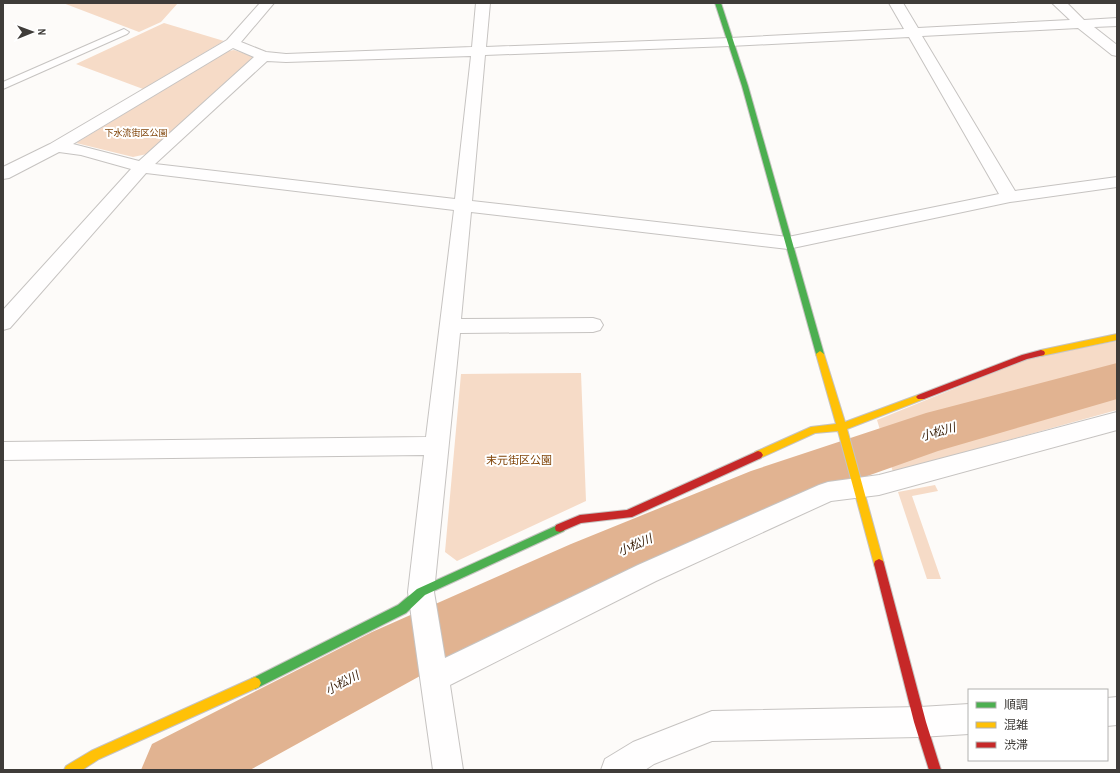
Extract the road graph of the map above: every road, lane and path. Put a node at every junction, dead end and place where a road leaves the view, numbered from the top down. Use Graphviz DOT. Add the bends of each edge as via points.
graph roads {
  1 [pos="267,3"];
  2 [pos="483,3"];
  3 [pos="718,3"];
  4 [pos="896,3"];
  5 [pos="1059,3"];
  6 [pos="1117,22"];
  7 [pos="1080,24"];
  8 [pos="124,32"];
  9 [pos="913,33"];
  10 [pos="730,42"];
  11 [pos="232,43"];
  12 [pos="478,51"];
  13 [pos="1117,52"];
  14 [pos="264,56"];
  15 [pos="3,86"];
  16 [pos="56,147"];
  17 [pos="3,154"];
  18 [pos="22,164"];
  19 [pos="141,168"];
  20 [pos="3,174"];
  21 [pos="1117,182"];
  22 [pos="1010,197"];
  23 [pos="464,206"];
  24 [pos="788,243"];
  25 [pos="3,323"];
  26 [pos="593,324"];
  27 [pos="450,326"];
  28 [pos="1117,337"];
  29 [pos="1117,421"];
  30 [pos="841,426"];
  31 [pos="438,446"];
  32 [pos="3,451"];
  33 [pos="858,482"];
  34 [pos="421,592"];
  35 [pos="434,678"];
  36 [pos="968,719"];
  37 [pos="920,722"];
  38 [pos="70,770"];
  39 [pos="448,770"];
  40 [pos="616,770"];
  41 [pos="935,770"];
  1 -- 11 [label="street"];
  2 -- 12 [label="street"];
  3 -- 10 [label="street"];
  4 -- 9 [label="street"];
  5 -- 7 [label="street"];
  6 -- 7 [label="street"];
  7 -- 9 [label="street"];
  7 -- 13 [label="street"];
  8 -- 15 [label="lane"];
  9 -- 10 [label="street"];
  9 -- 22 [label="street"];
  10 -- 12 [label="street"];
  10 -- 24 [label="street" via="745,86"];
  11 -- 14 [label="street"];
  11 -- 16 [label="street"];
  12 -- 14 [label="street" via="286,58"];
  12 -- 23 [label="street"];
  14 -- 19 [label="street"];
  16 -- 18 [label="street"];
  16 -- 19 [label="street" via="71,147"];
  17 -- 18 [label="street"];
  18 -- 20 [label="street"];
  19 -- 23 [label="street"];
  19 -- 25 [label="street"];
  21 -- 22 [label="street"];
  22 -- 24 [label="street"];
  23 -- 24 [label="street"];
  23 -- 27 [label="street"];
  24 -- 30 [label="street"];
  26 -- 27 [label="street"];
  27 -- 31 [label="street"];
  28 -- 30 [label="street" via="1025,357"];
  29 -- 33 [label="street" via="879,485"];
  30 -- 33 [label="street"];
  30 -- 34 [label="street" via="814,430 628,514 580,520"];
  31 -- 32 [label="street"];
  31 -- 34 [label="street"];
  33 -- 35 [label="street" via="828,492 647,573"];
  33 -- 37 [label="street"];
  34 -- 35 [label="street"];
  34 -- 38 [label="street" via="402,609 292,665 95,755"];
  35 -- 39 [label="street"];
  36 -- 37 [label="street"];
  37 -- 40 [label="street" via="712,726 644,753"];
  37 -- 41 [label="street"];
}
